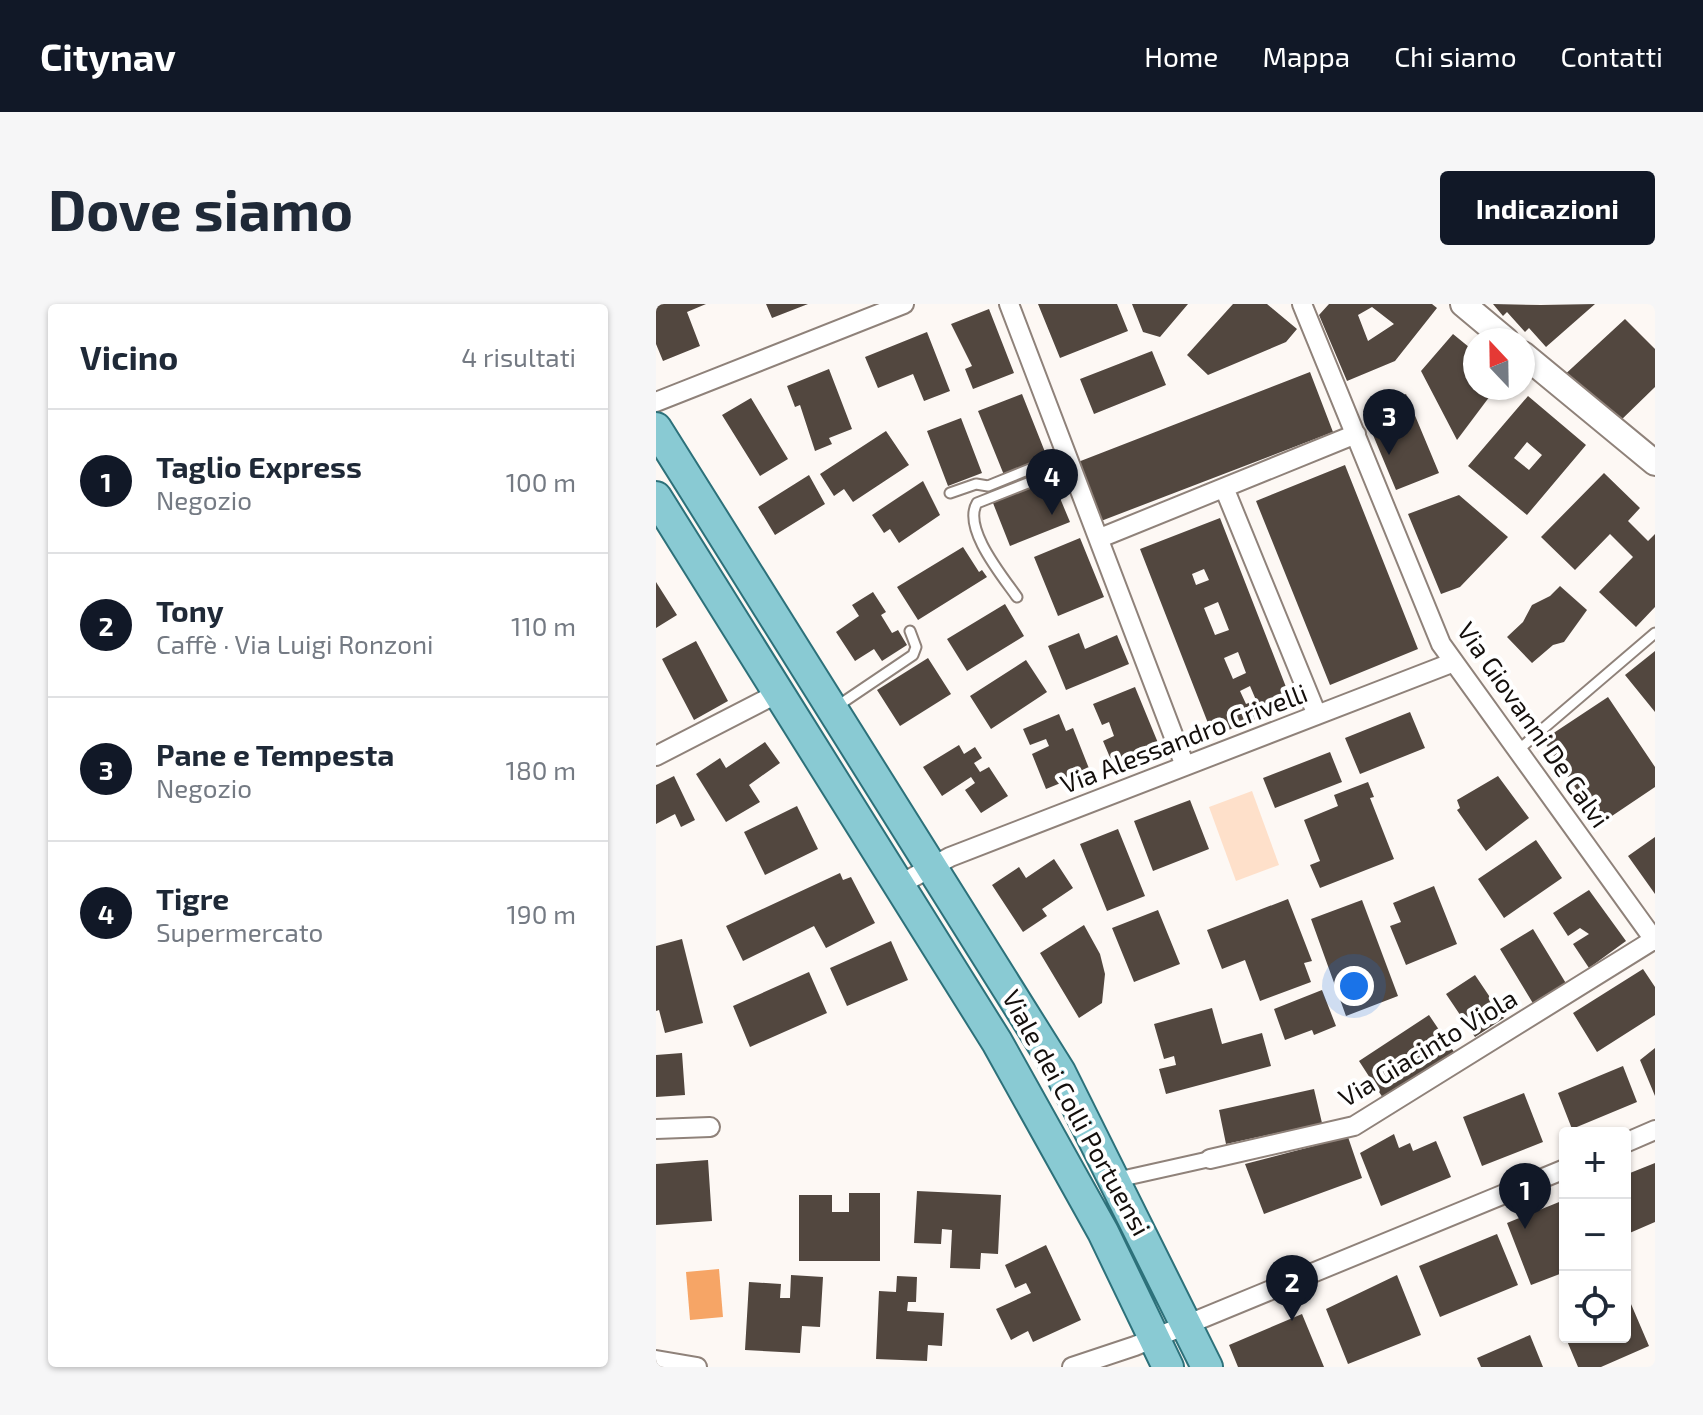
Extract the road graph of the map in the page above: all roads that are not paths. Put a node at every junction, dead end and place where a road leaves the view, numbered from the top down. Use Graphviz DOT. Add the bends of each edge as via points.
graph roads {
  1 [pos="1009,304"];
  2 [pos="1302,304"];
  3 [pos="1463,304"];
  4 [pos="896,305"];
  5 [pos="1492,328"];
  6 [pos="1535,364"];
  7 [pos="656,402"];
  8 [pos="656,428"];
  9 [pos="1356,434"];
  10 [pos="1069,460"];
  11 [pos="1655,463"];
  12 [pos="1225,490"];
  13 [pos="950,493"];
  14 [pos="656,497"];
  15 [pos="1100,538"];
  16 [pos="1017,597"];
  17 [pos="910,631"];
  18 [pos="1655,633"];
  19 [pos="1454,662"];
  20 [pos="780,692"];
  21 [pos="833,709"];
  22 [pos="1317,715"];
  23 [pos="1517,751"];
  24 [pos="656,756"];
  25 [pos="1185,766"];
  26 [pos="933,865"];
  27 [pos="899,885"];
  28 [pos="1655,940"];
  29 [pos="710,1127"];
  30 [pos="656,1129"];
  31 [pos="1655,1130"];
  32 [pos="1631,1140"];
  33 [pos="1210,1159"];
  34 [pos="1559,1171"];
  35 [pos="1116,1180"];
  36 [pos="1186,1323"];
  37 [pos="1155,1338"];
  38 [pos="656,1360"];
  39 [pos="697,1367"];
  40 [pos="1072,1367"];
  41 [pos="1168,1367"];
  42 [pos="1207,1367"];
  1 -- 10 [label="street"];
  2 -- 9 [label="street, Via Giovanni De Calvi"];
  3 -- 5 [label="street"];
  4 -- 7 [label="street"];
  6 -- 11 [label="street"];
  8 -- 21 [label="main road, Viale dei Colli Portuensi"];
  9 -- 12 [label="street"];
  9 -- 19 [label="street, Via Giovanni De Calvi" via="1441,644"];
  10 -- 13 [label="lane"];
  10 -- 15 [label="street"];
  10 -- 16 [label="lane" via="974,507 975,527 989,559"];
  12 -- 15 [label="street"];
  12 -- 22 [label="street"];
  14 -- 20 [label="main road, Viale dei Colli Portuensi"];
  15 -- 25 [label="street"];
  17 -- 21 [label="lane" via="913,655"];
  18 -- 23 [label="lane"];
  19 -- 22 [label="street, Via Alessandro Crivelli"];
  19 -- 23 [label="street, Via Giovanni De Calvi"];
  20 -- 24 [label="street"];
  20 -- 27 [label="main road, Viale dei Colli Portuensi"];
  21 -- 26 [label="main road, Viale dei Colli Portuensi"];
  22 -- 25 [label="street, Via Alessandro Crivelli"];
  23 -- 28 [label="street, Via Giovanni De Calvi"];
  25 -- 26 [label="street, Via Alessandro Crivelli"];
  26 -- 27 [label="street"];
  26 -- 35 [label="main road, Viale dei Colli Portuensi" via="1060,1072"];
  27 -- 37 [label="main road, Viale dei Colli Portuensi" via="1026,1091"];
  28 -- 33 [label="street, Via Giacinto Viola" via="1354,1126"];
  29 -- 30 [label="street"];
  31 -- 32 [label="street"];
  33 -- 35 [label="street, Via Giacinto Viola"];
  34 -- 36 [label="street"];
  35 -- 36 [label="main road, Viale dei Colli Portuensi"];
  36 -- 37 [label="street"];
  36 -- 42 [label="main road, Viale dei Colli Portuensi"];
  37 -- 40 [label="street"];
  37 -- 41 [label="main road, Viale dei Colli Portuensi"];
  38 -- 39 [label="street"];
}
